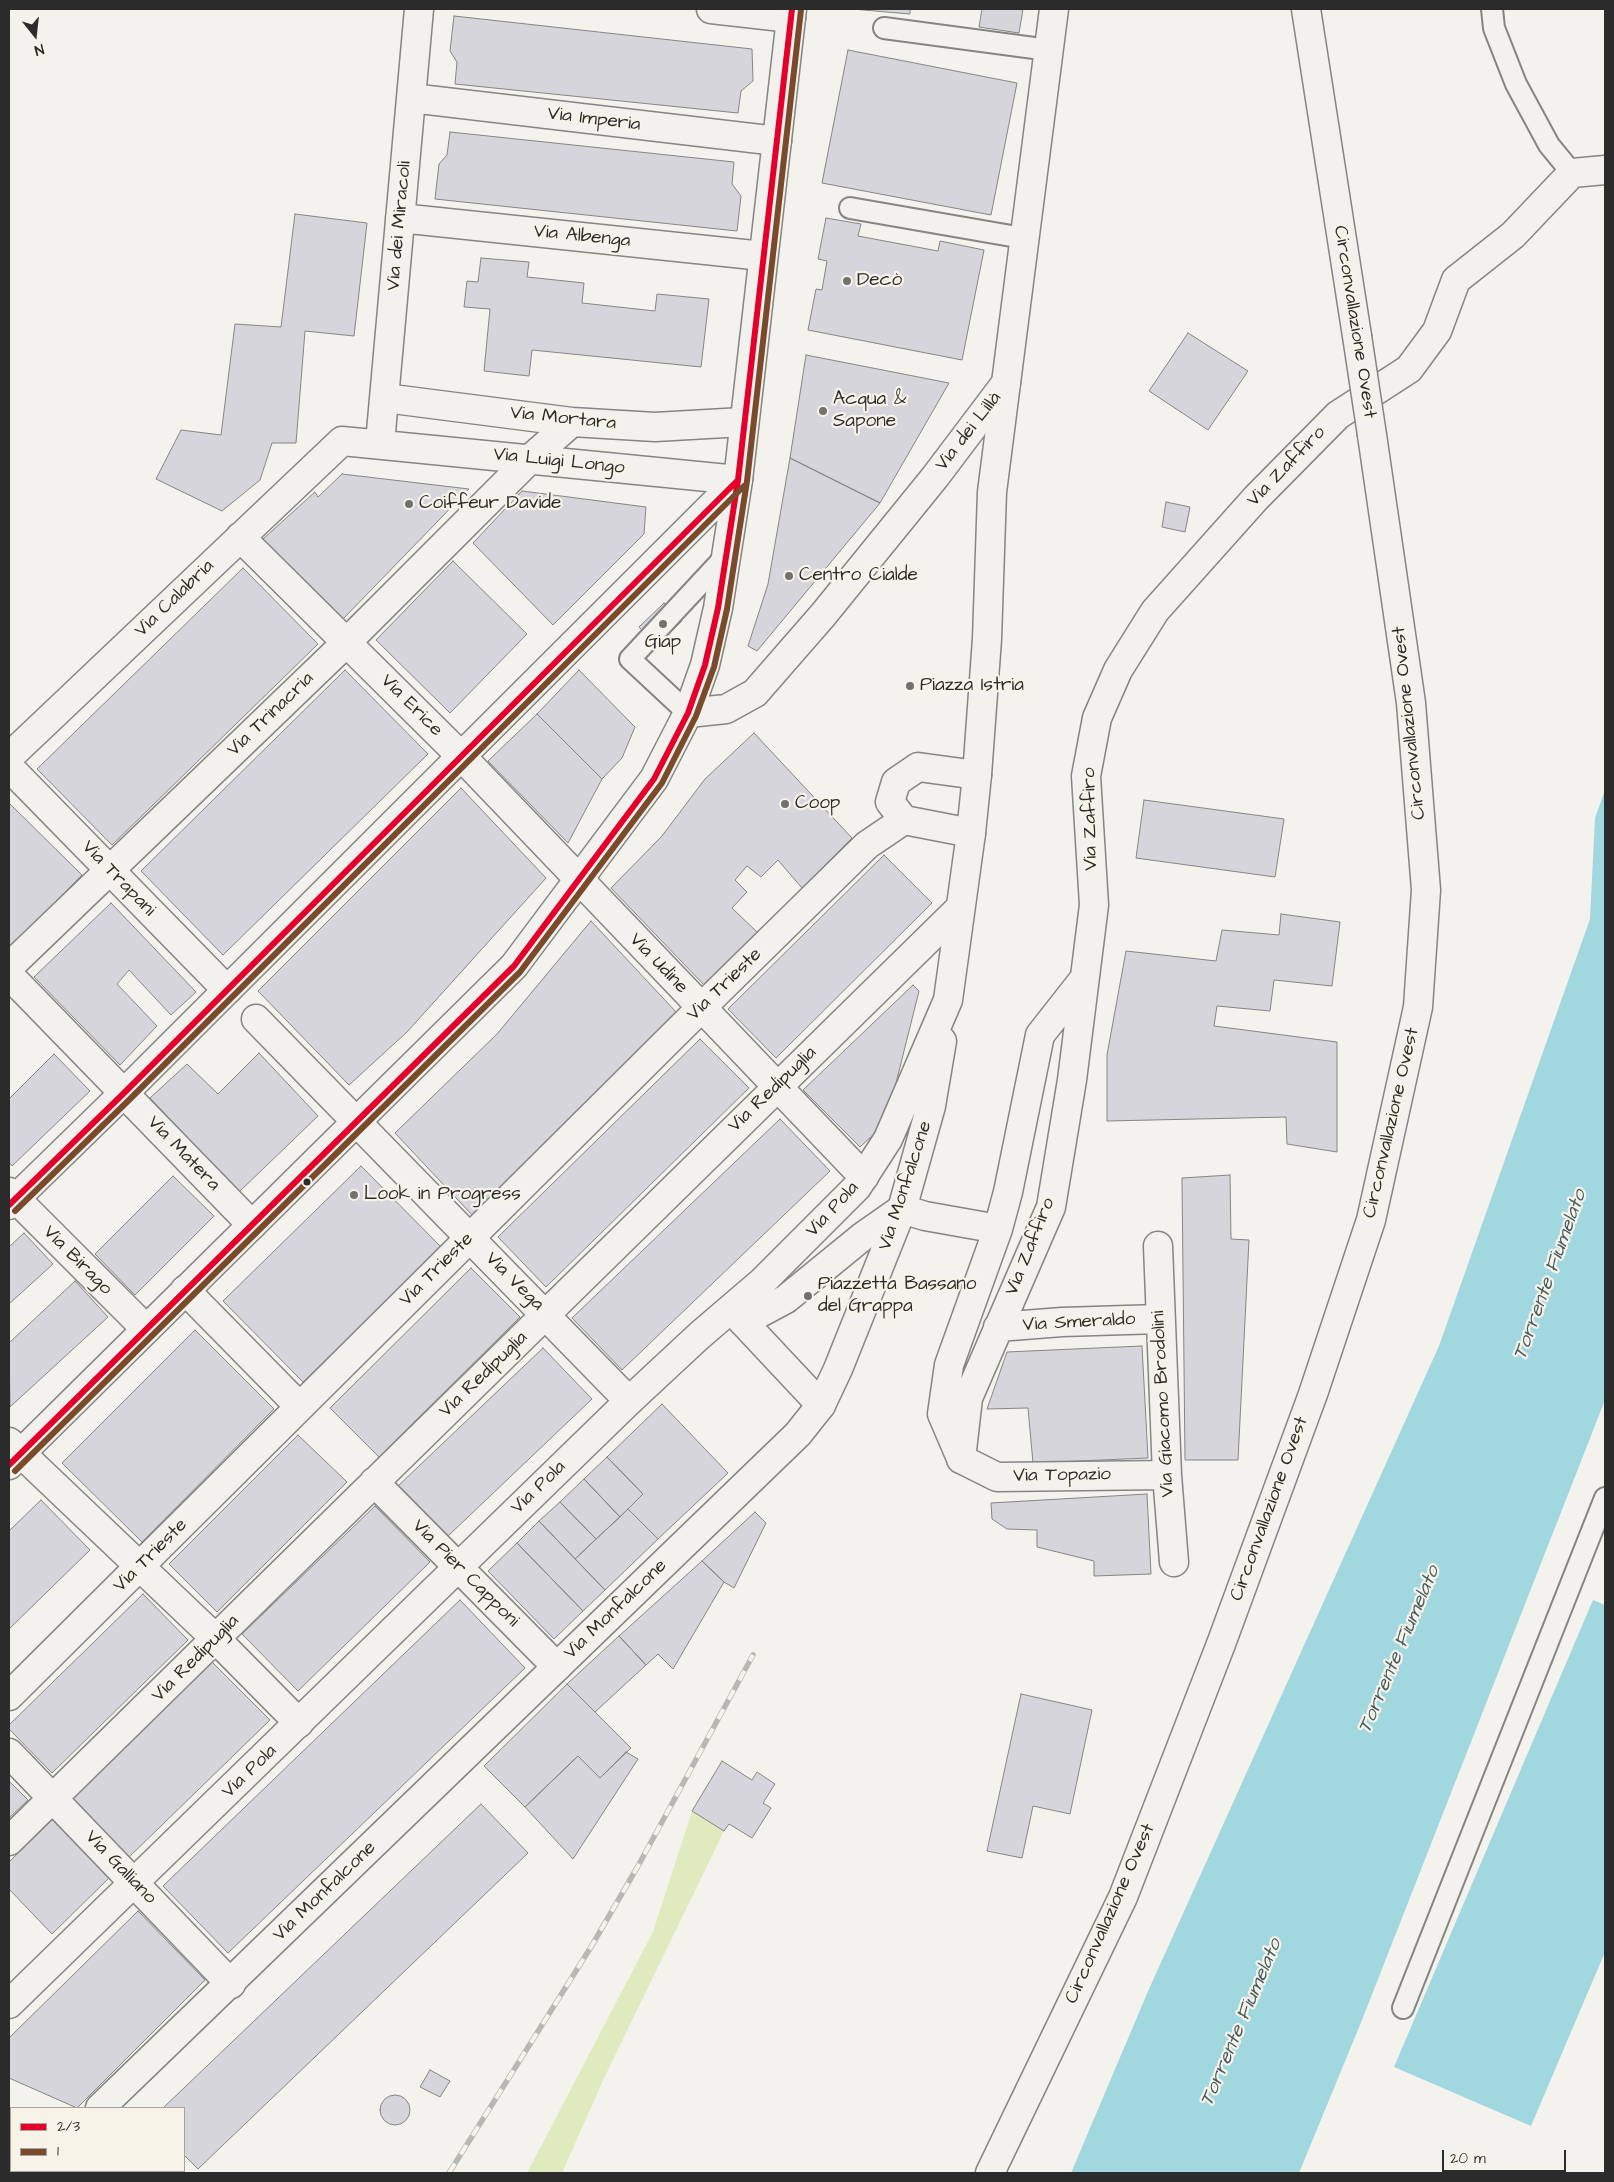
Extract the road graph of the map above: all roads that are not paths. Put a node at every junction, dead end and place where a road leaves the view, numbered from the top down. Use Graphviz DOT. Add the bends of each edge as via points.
graph roads {
  1 [pos="419,9"];
  2 [pos="711,9"];
  3 [pos="1054,9"];
  4 [pos="1306,9"];
  5 [pos="1492,9"];
  6 [pos="792,14"];
  7 [pos="884,28"];
  8 [pos="1050,50"];
  9 [pos="411,98"];
  10 [pos="777,141"];
  11 [pos="1605,170"];
  12 [pos="1572,173"];
  13 [pos="850,208"];
  14 [pos="400,218"];
  15 [pos="1023,238"];
  16 [pos="763,256"];
  17 [pos="1006,383"];
  18 [pos="385,398"];
  19 [pos="572,422"];
  20 [pos="743,422"];
  21 [pos="342,441"];
  22 [pos="380,443"];
  23 [pos="530,459"];
  24 [pos="738,480"];
  25 [pos="240,538"];
  26 [pos="725,557"];
  27 [pos="347,642"];
  28 [pos="688,713"];
  29 [pos="9,757"];
  30 [pos="462,757"];
  31 [pos="9,767"];
  32 [pos="977,775"];
  33 [pos="904,820"];
  34 [pos="971,834"];
  35 [pos="110,870"];
  36 [pos="578,880"];
  37 [pos="960,908"];
  38 [pos="9,967"];
  39 [pos="9,975"];
  40 [pos="1085,978"];
  41 [pos="228,990"];
  42 [pos="948,1000"];
  43 [pos="701,1008"];
  44 [pos="256,1019"];
  45 [pos="776,1087"];
  46 [pos="124,1094"];
  47 [pos="357,1122"];
  48 [pos="864,1177"];
  49 [pos="11,1199"];
  50 [pos="914,1212"];
  51 [pos="252,1225"];
  52 [pos="998,1229"];
  53 [pos="470,1238"];
  54 [pos="1158,1246"];
  55 [pos="185,1290"];
  56 [pos="546,1314"];
  57 [pos="737,1315"];
  58 [pos="1160,1319"];
  59 [pos="998,1327"];
  60 [pos="146,1329"];
  61 [pos="629,1401"];
  62 [pos="821,1405"];
  63 [pos="299,1406"];
  64 [pos="13,1454"];
  65 [pos="961,1459"];
  66 [pos="1167,1475"];
  67 [pos="374,1482"];
  68 [pos="1605,1498"];
  69 [pos="1174,1562"];
  70 [pos="141,1566"];
  71 [pos="458,1567"];
  72 [pos="216,1639"];
  73 [pos="556,1667"];
  74 [pos="9,1696"];
  75 [pos="299,1723"];
  76 [pos="9,1753"];
  77 [pos="53,1799"];
  78 [pos="9,1842"];
  79 [pos="135,1884"];
  80 [pos="230,1984"];
  81 [pos="9,2004"];
  82 [pos="1403,2008"];
  83 [pos="119,2099"];
  84 [pos="102,2107"];
  85 [pos="990,2173"];
  1 -- 9 [label="street, Via dei Miracoli"];
  2 -- 6 [label="street"];
  3 -- 8 [label="street, Via dei Lillà"];
  4 -- 85 [label="street, Circonvallazione Ovest, bridge" via="1412,713 1426,890 1418,1007 1370,1220 1313,1394 1123,1896"];
  5 -- 12 [label="lane" via="1494,28 1516,84 1549,145"];
  6 -- 10 [label="street"];
  7 -- 8 [label="lane"];
  8 -- 15 [label="street, Via dei Lillà"];
  9 -- 10 [label="street, Via Imperia"];
  9 -- 14 [label="street, Via dei Miracoli"];
  10 -- 16 [label="street"];
  11 -- 12 [label="street"];
  12 -- 40 [label="street, Via Zaffiro" via="1513,235 1456,280 1437,331 1409,369 1338,415 1256,498 1155,610 1118,670 1097,718 1086,776 1094,905"];
  13 -- 15 [label="lane"];
  14 -- 16 [label="street, Via Albenga"];
  14 -- 18 [label="street, Via dei Miracoli"];
  15 -- 17 [label="street, Via dei Lillà"];
  16 -- 20 [label="street"];
  17 -- 28 [label="street, Via dei Lillà" via="829,608 755,693 726,709"];
  17 -- 32 [label="street, Via Pola" via="992,492 988,639"];
  18 -- 19 [label="street, Via Mortara"];
  18 -- 22 [label="street, Via dei Miracoli"];
  19 -- 20 [label="street, Via Mortara" via="655,426"];
  19 -- 23 [label="street, Via Trinacria"];
  20 -- 24 [label="street"];
  21 -- 22 [label="street, Via Luigi Longo"];
  21 -- 25 [label="street, Via Calabria"];
  22 -- 23 [label="street, Via Luigi Longo"];
  23 -- 24 [label="street, Via Luigi Longo"];
  23 -- 27 [label="street, Via Trinacria"];
  24 -- 26 [label="street"];
  24 -- 30 [label="street"];
  25 -- 27 [label="street, Via Erice"];
  25 -- 29 [label="street, Via Calabria"];
  26 -- 28 [label="street" via="709,646"];
  26 -- 28 [label="lane" via="630,659"];
  27 -- 30 [label="street, Via Erice"];
  27 -- 35 [label="street, Via Trinacria"];
  28 -- 36 [label="street" via="654,779"];
  30 -- 36 [label="street, Via Erice"];
  30 -- 41 [label="street"];
  31 -- 35 [label="street, Via Trapani"];
  32 -- 33 [label="street" via="918,767 896,782 890,802"];
  32 -- 34 [label="street, Via Pola"];
  33 -- 34 [label="street"];
  33 -- 43 [label="street, Via Trieste" via="868,845"];
  34 -- 37 [label="street, Via Pola"];
  35 -- 38 [label="street, Via Trinacria"];
  35 -- 41 [label="street, Via Trapani"];
  36 -- 43 [label="street, Via Udine"];
  36 -- 47 [label="street" via="514,966"];
  37 -- 42 [label="street, Via Pola"];
  37 -- 45 [label="street, Via Redipuglia"];
  39 -- 46 [label="street, Via Matera"];
  40 -- 52 [label="street" via="1040,1035"];
  40 -- 59 [label="street, Via Zaffiro" via="1051,1207"];
  41 -- 46 [label="street"];
  42 -- 48 [label="street, Via Pola" via="888,1139"];
  42 -- 50 [label="street, Via Monfalcone"];
  43 -- 45 [label="street, Via Udine"];
  43 -- 53 [label="street, Via Trieste"];
  44 -- 47 [label="street"];
  45 -- 48 [label="street, Via Udine"];
  45 -- 56 [label="street, Via Redipuglia"];
  46 -- 49 [label="street"];
  46 -- 51 [label="street, Via Matera"];
  47 -- 51 [label="street"];
  47 -- 53 [label="street, Via Vega"];
  48 -- 57 [label="street, Via Pola"];
  49 -- 60 [label="street, Via Birago"];
  50 -- 52 [label="street"];
  50 -- 57 [label="street" via="862,1237 786,1299"];
  50 -- 62 [label="street, Via Monfalcone" via="876,1276"];
  51 -- 55 [label="street"];
  52 -- 65 [label="street" via="949,1365 942,1414"];
  53 -- 56 [label="street, Via Vega"];
  53 -- 63 [label="street, Via Trieste"];
  54 -- 58 [label="street, Via Giacomo Brodolini"];
  55 -- 60 [label="street"];
  55 -- 63 [label="street"];
  56 -- 61 [label="street, Via Vega"];
  56 -- 67 [label="street, Via Redipuglia"];
  57 -- 61 [label="street, Via Pola"];
  57 -- 62 [label="street"];
  58 -- 59 [label="street, Via Smeraldo"];
  58 -- 66 [label="street, Via Giacomo Brodolini"];
  59 -- 65 [label="street, Via Zaffiro" via="968,1398"];
  60 -- 64 [label="street"];
  61 -- 71 [label="street, Via Pola"];
  62 -- 73 [label="street, Via Monfalcone" via="798,1434"];
  63 -- 70 [label="street, Via Trieste"];
  64 -- 70 [label="street"];
  65 -- 66 [label="street, Via Topazio" via="997,1477"];
  66 -- 69 [label="street, Via Giacomo Brodolini"];
  67 -- 71 [label="street, Via Pier Capponi"];
  67 -- 72 [label="street, Via Redipuglia"];
  68 -- 82 [label="lane"];
  70 -- 72 [label="street"];
  70 -- 74 [label="street, Via Trieste"];
  71 -- 73 [label="street, Via Pier Capponi"];
  71 -- 75 [label="street, Via Pola"];
  72 -- 75 [label="street"];
  72 -- 77 [label="street, Via Redipuglia"];
  73 -- 80 [label="street, Via Monfalcone"];
  75 -- 79 [label="street, Via Pola"];
  76 -- 77 [label="street, Via Galliano"];
  77 -- 78 [label="street, Via Redipuglia"];
  77 -- 79 [label="street, Via Galliano"];
  79 -- 80 [label="street, Via Galliano"];
  79 -- 81 [label="street, Via Pola"];
  80 -- 83 [label="street, Via Monfalcone"];
  83 -- 84 [label="street, Via Monfalcone"];
}
